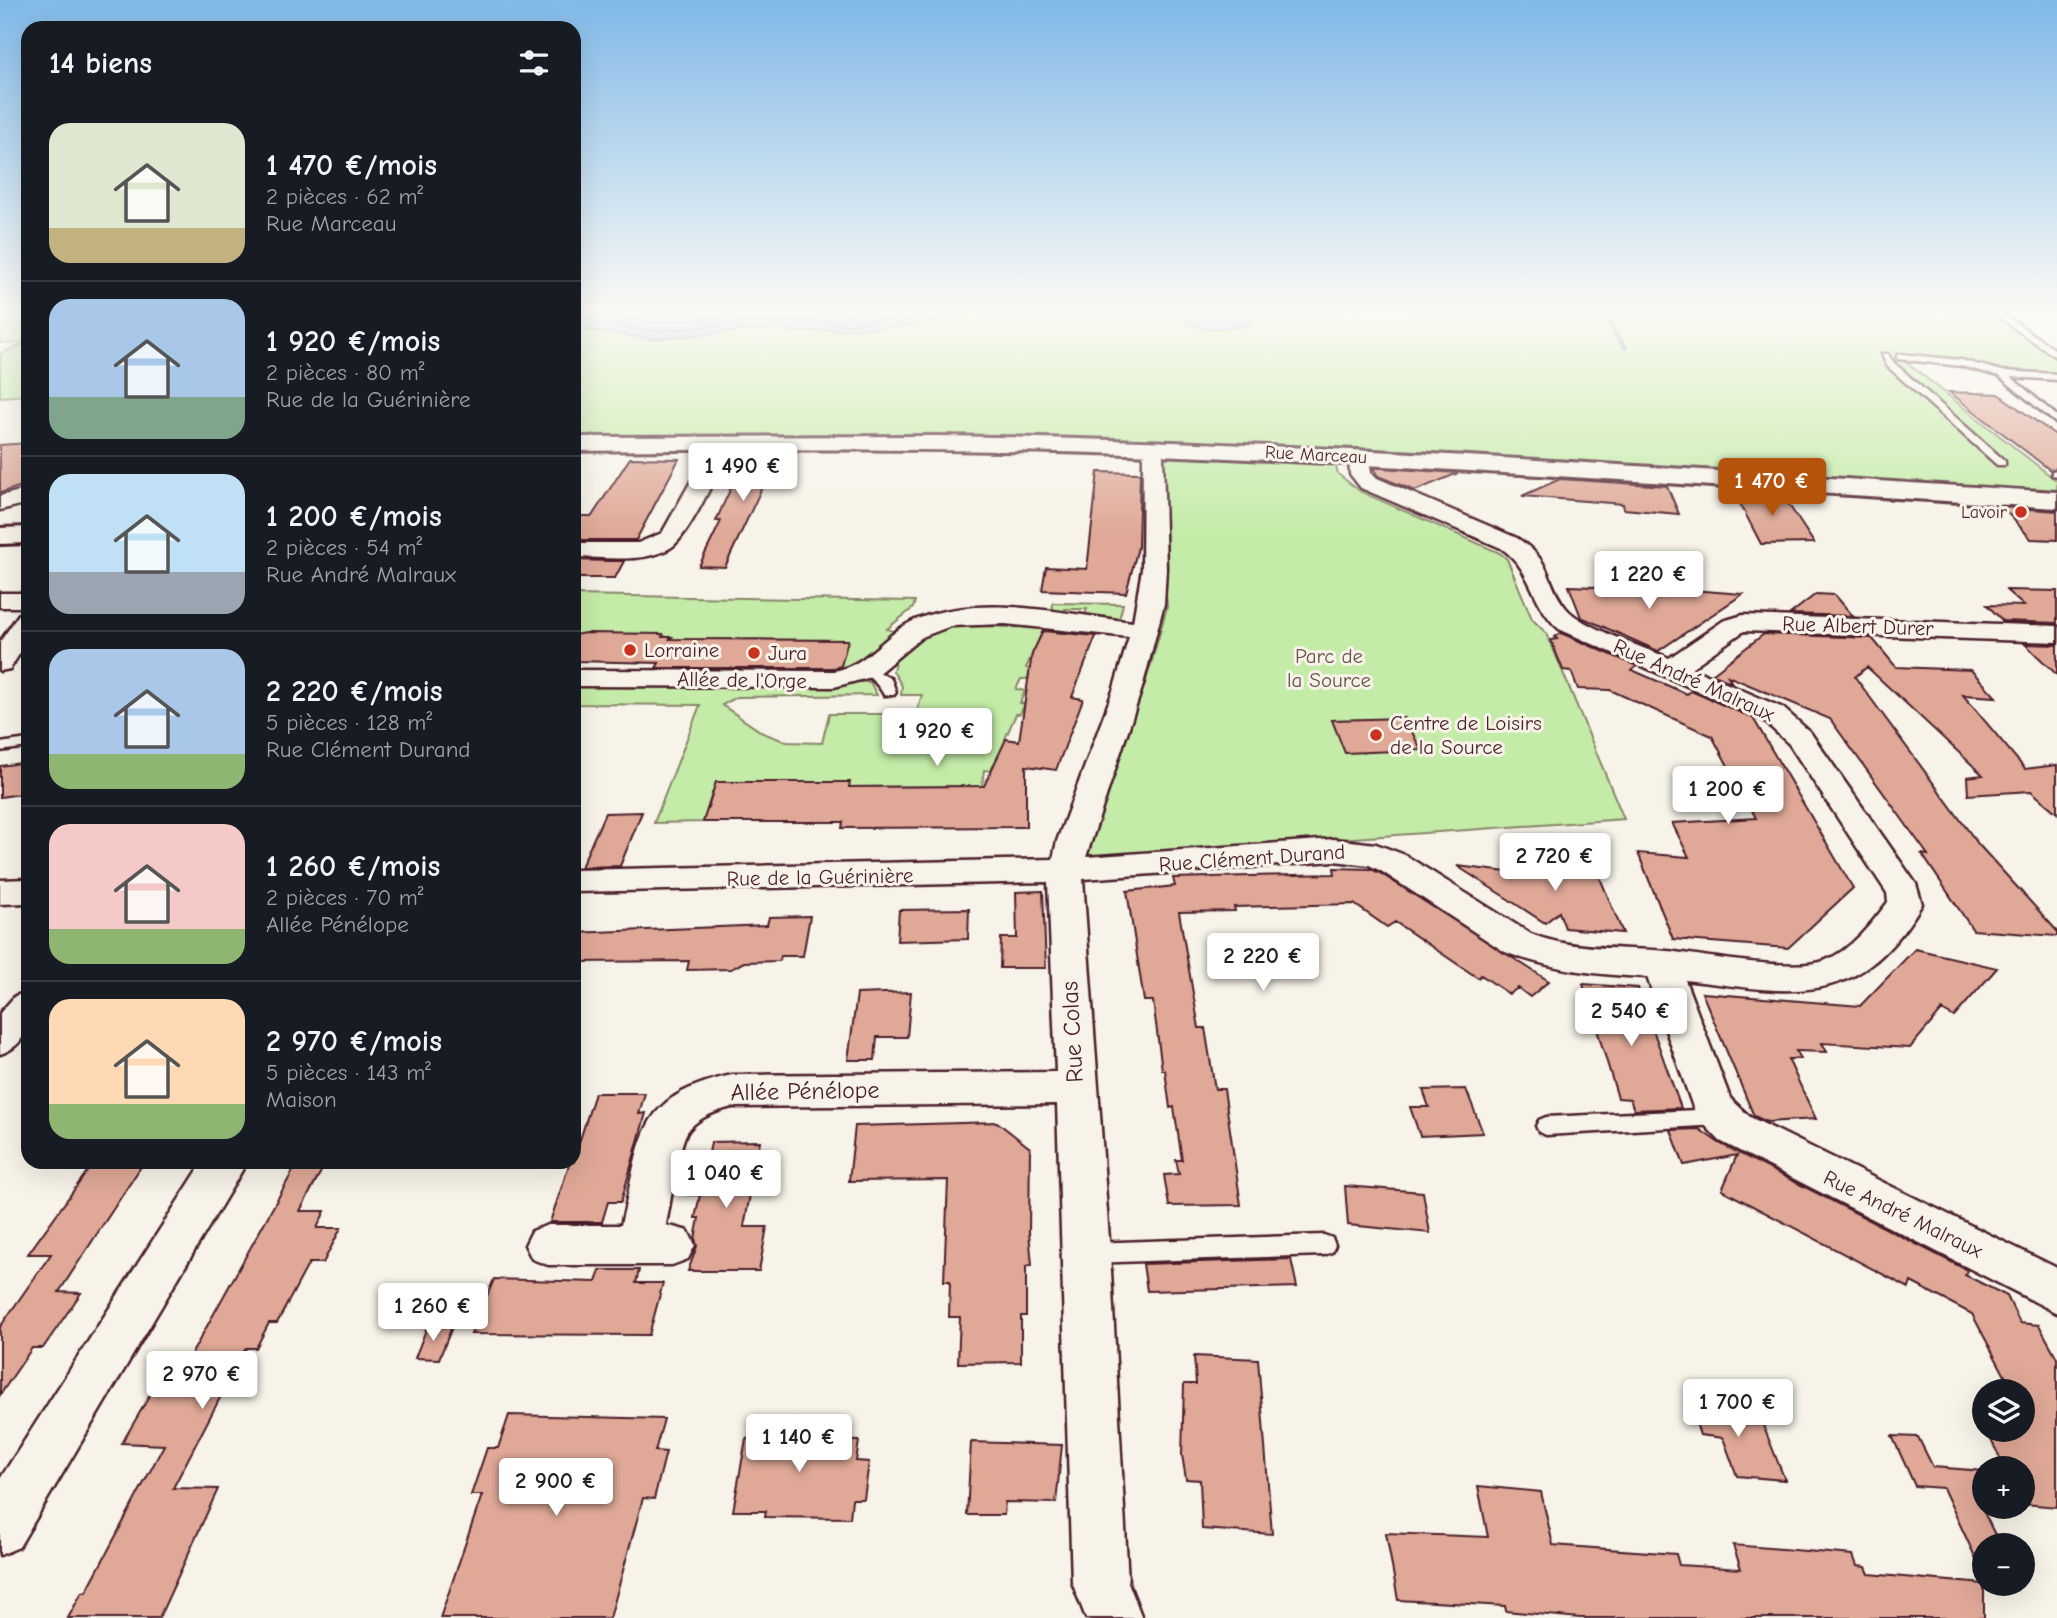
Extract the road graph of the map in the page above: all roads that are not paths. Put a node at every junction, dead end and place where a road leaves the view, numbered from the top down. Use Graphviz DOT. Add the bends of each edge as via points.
graph roads {
  1 [pos="1914,387"];
  2 [pos="2017,387"];
  3 [pos="2057,421"];
  4 [pos="723,442"];
  5 [pos="581,444"];
  6 [pos="1153,456"];
  7 [pos="1359,457"];
  8 [pos="2001,463"];
  9 [pos="21,498"];
  10 [pos="2057,500"];
  11 [pos="0,503"];
  12 [pos="21,535"];
  13 [pos="0,536"];
  14 [pos="581,550"];
  15 [pos="0,600"];
  16 [pos="21,600"];
  17 [pos="1148,617"];
  18 [pos="21,631"];
  19 [pos="2057,634"];
  20 [pos="21,658"];
  21 [pos="0,663"];
  22 [pos="868,669"];
  23 [pos="1672,669"];
  24 [pos="581,678"];
  25 [pos="889,692"];
  26 [pos="21,744"];
  27 [pos="0,747"];
  28 [pos="1066,870"];
  29 [pos="581,881"];
  30 [pos="0,891"];
  31 [pos="21,891"];
  32 [pos="1661,964"];
  33 [pos="21,1014"];
  34 [pos="0,1039"];
  35 [pos="1075,1088"];
  36 [pos="1721,1117"];
  37 [pos="1546,1126"];
  38 [pos="222,1169"];
  39 [pos="548,1245"];
  40 [pos="1324,1245"];
  41 [pos="1087,1253"];
  42 [pos="2057,1291"];
  43 [pos="0,1528"];
  44 [pos="1114,1618"];
  1 -- 8 [label="lane"];
  2 -- 3 [label="lane"];
  4 -- 5 [label="main road, Rue Marceau"];
  4 -- 7 [label="main road, Rue Marceau" via="972,443"];
  4 -- 14 [label="street" via="665,543 641,549"];
  6 -- 17 [label="street, Rue Colas" via="1154,569"];
  7 -- 10 [label="main road, Rue Marceau"];
  7 -- 23 [label="street, Rue André Malraux" via="1361,474 1370,482 1528,555 1554,611 1568,624"];
  9 -- 11 [label="street"];
  12 -- 13 [label="main road"];
  15 -- 16 [label="street"];
  17 -- 22 [label="street, Allée de l'Orge" via="945,619 916,629"];
  17 -- 28 [label="street, Rue Colas"];
  18 -- 21 [label="street"];
  19 -- 23 [label="street, Rue Albert Durer" via="1743,623"];
  20 -- 21 [label="street"];
  22 -- 24 [label="street, Allée de l'Orge" via="807,682"];
  22 -- 25 [label="lane" via="886,682"];
  23 -- 32 [label="street, Rue André Malraux" via="1789,725 1897,881 1905,904 1892,923 1847,965 1814,978"];
  26 -- 27 [label="lane"];
  28 -- 29 [label="street, Rue de la Guérinière"];
  28 -- 32 [label="street, Rue Clément Durand" via="1334,850 1360,852 1393,863 1539,953"];
  28 -- 35 [label="street, Rue Colas"];
  30 -- 31 [label="street"];
  32 -- 36 [label="street, Rue André Malraux" via="1713,1107"];
  33 -- 34 [label="street"];
  35 -- 39 [label="street, Allée Pénélope" via="732,1091 704,1097 677,1114 666,1128 655,1245"];
  35 -- 41 [label="street, Rue Colas"];
  36 -- 37 [label="lane"];
  36 -- 42 [label="street, Rue André Malraux" via="1770,1148"];
  38 -- 43 [label="street"];
  40 -- 41 [label="lane"];
  41 -- 44 [label="street, Rue Colas" via="1100,1582"];
}
